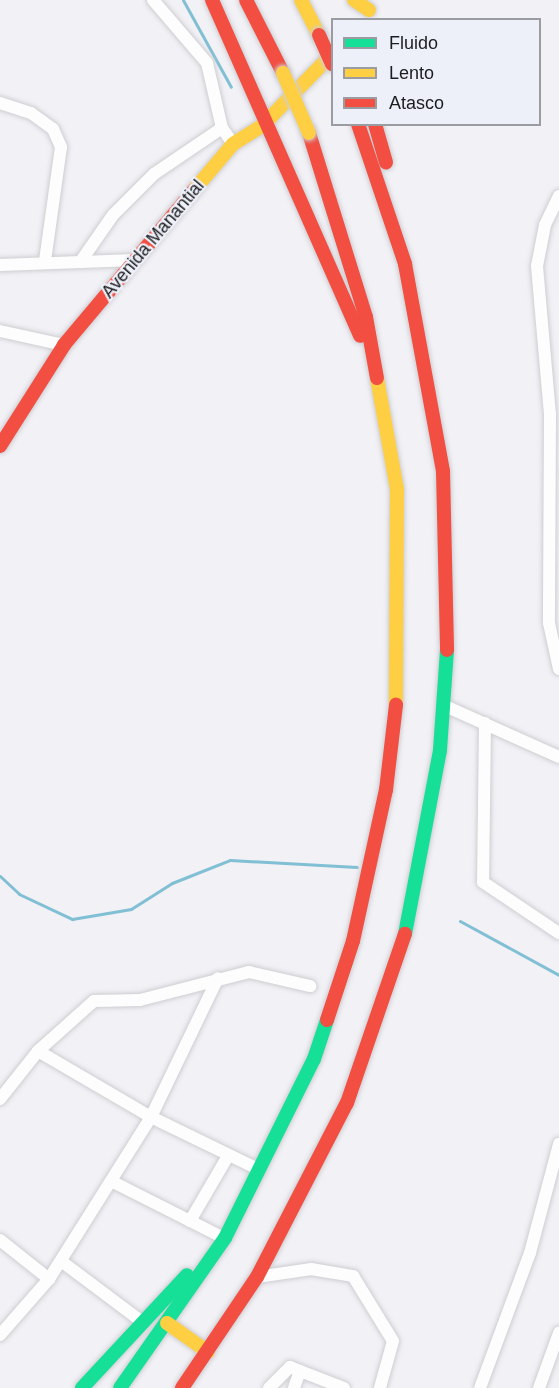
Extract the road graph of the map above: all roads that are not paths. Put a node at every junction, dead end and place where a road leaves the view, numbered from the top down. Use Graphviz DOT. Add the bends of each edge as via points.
graph roads {
  1 [pos="153,0"];
  2 [pos="212,0"];
  3 [pos="246,0"];
  4 [pos="301,0"];
  5 [pos="354,0"];
  6 [pos="369,10"];
  7 [pos="331,56"];
  8 [pos="331,60"];
  9 [pos="0,104"];
  10 [pos="263,125"];
  11 [pos="359,126"];
  12 [pos="375,126"];
  13 [pos="222,128"];
  14 [pos="233,144"];
  15 [pos="559,196"];
  16 [pos="135,260"];
  17 [pos="45,261"];
  18 [pos="81,261"];
  19 [pos="405,264"];
  20 [pos="0,265"];
  21 [pos="0,331"];
  22 [pos="64,345"];
  23 [pos="382,387"];
  24 [pos="559,389"];
  25 [pos="549,403"];
  26 [pos="0,446"];
  27 [pos="556,521"];
  28 [pos="555,582"];
  29 [pos="559,669"];
  30 [pos="445,706"];
  31 [pos="485,723"];
  32 [pos="559,757"];
  33 [pos="559,933"];
  34 [pos="218,978"];
  35 [pos="310,987"];
  36 [pos="38,1051"];
  37 [pos="0,1099"];
  38 [pos="151,1117"];
  39 [pos="559,1144"];
  40 [pos="228,1156"];
  41 [pos="260,1170"];
  42 [pos="111,1180"];
  43 [pos="190,1221"];
  44 [pos="224,1238"];
  45 [pos="0,1240"];
  46 [pos="61,1261"];
  47 [pos="257,1277"];
  48 [pos="49,1279"];
  49 [pos="141,1321"];
  50 [pos="167,1323"];
  51 [pos="559,1333"];
  52 [pos="0,1335"];
  53 [pos="556,1351"];
  54 [pos="208,1352"];
  55 [pos="300,1371"];
  56 [pos="82,1388"];
  57 [pos="120,1388"];
  58 [pos="182,1388"];
  59 [pos="269,1388"];
  60 [pos="294,1388"];
  61 [pos="344,1388"];
  62 [pos="380,1388"];
  63 [pos="480,1388"];
  64 [pos="539,1388"];
  1 -- 13 [label="street" via="207,63"];
  2 -- 10 [label="main road"];
  3 -- 23 [label="main road, bridge" via="309,133 351,255"];
  4 -- 8 [label="main road, bridge"];
  5 -- 6 [label="main road"];
  7 -- 10 [label="main road, Avenida Manantial"];
  9 -- 17 [label="street" via="30,113 53,129 61,147"];
  10 -- 14 [label="main road, Avenida Manantial"];
  10 -- 23 [label="main road"];
  11 -- 19 [label="main road"];
  12 -- 19 [label="main road"];
  13 -- 14 [label="street"];
  13 -- 18 [label="street" via="154,174 113,214"];
  14 -- 16 [label="main road, Avenida Manantial"];
  15 -- 25 [label="street" via="545,225 537,266"];
  16 -- 18 [label="street"];
  16 -- 22 [label="main road, Avenida Manantial"];
  17 -- 18 [label="street"];
  17 -- 20 [label="street"];
  19 -- 30 [label="main road" via="443,471 450,615"];
  21 -- 22 [label="street"];
  22 -- 26 [label="main road, Avenida Manantial"];
  23 -- 41 [label="main road" via="401,563 398,683 384,801 353,941 317,1049"];
  24 -- 25 [label="street"];
  25 -- 27 [label="street"];
  27 -- 28 [label="street"];
  28 -- 29 [label="street" via="549,623"];
  30 -- 31 [label="street"];
  30 -- 47 [label="main road" via="415,900 384,1007 317,1166"];
  31 -- 32 [label="street"];
  31 -- 33 [label="street" via="483,882"];
  34 -- 35 [label="street" via="266,973"];
  34 -- 36 [label="street" via="140,1000 87,1003"];
  34 -- 38 [label="street"];
  36 -- 37 [label="street"];
  36 -- 38 [label="street"];
  38 -- 40 [label="street"];
  38 -- 42 [label="street"];
  39 -- 63 [label="street" via="530,1253"];
  40 -- 41 [label="street"];
  40 -- 43 [label="street"];
  41 -- 44 [label="main road"];
  42 -- 43 [label="street"];
  42 -- 46 [label="street"];
  43 -- 44 [label="street"];
  44 -- 49 [label="main road"];
  44 -- 50 [label="main road"];
  45 -- 48 [label="street"];
  46 -- 48 [label="street"];
  46 -- 49 [label="street"];
  47 -- 54 [label="main road"];
  47 -- 62 [label="street" via="311,1269 353,1276 393,1341"];
  48 -- 52 [label="street"];
  49 -- 56 [label="main road"];
  50 -- 54 [label="main road"];
  50 -- 57 [label="main road"];
  51 -- 53 [label="street"];
  53 -- 64 [label="street"];
  54 -- 58 [label="main road"];
  55 -- 59 [label="street" via="281,1371"];
  55 -- 60 [label="street"];
  55 -- 61 [label="street"];
}
